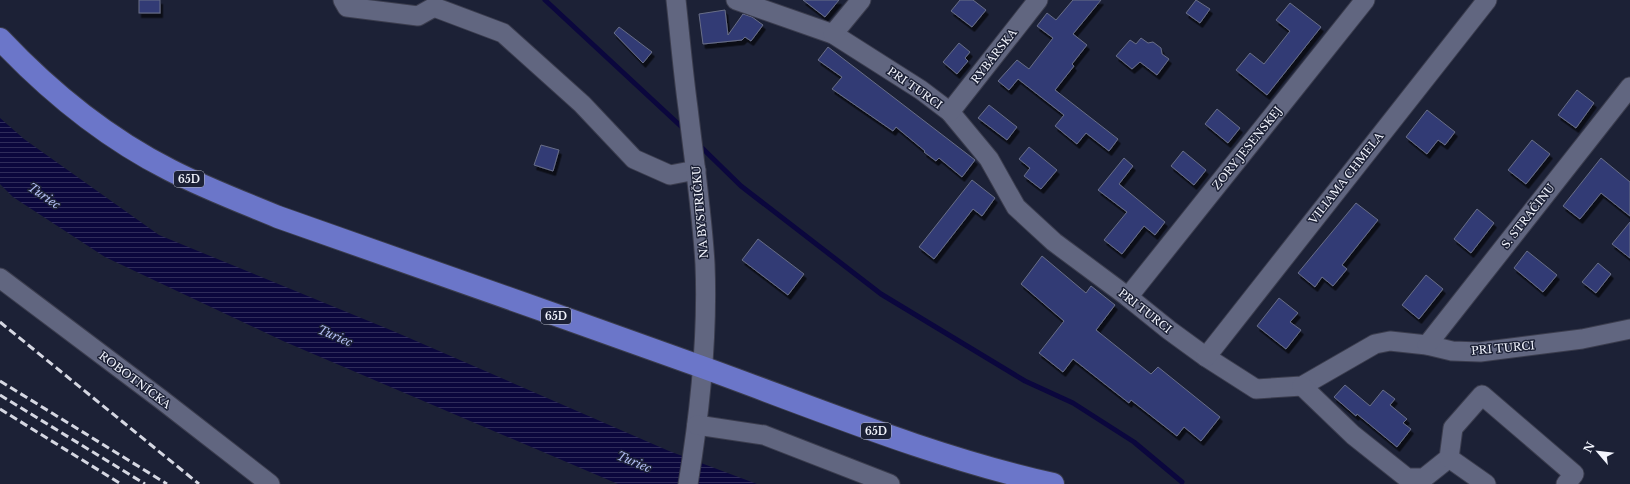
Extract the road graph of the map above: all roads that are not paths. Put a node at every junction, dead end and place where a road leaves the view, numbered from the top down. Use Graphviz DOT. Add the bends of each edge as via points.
graph roads {
  1 [pos="342,0"];
  2 [pos="676,0"];
  3 [pos="736,0"];
  4 [pos="861,0"];
  5 [pos="1038,0"];
  6 [pos="1365,0"];
  7 [pos="1487,0"];
  8 [pos="833,34"];
  9 [pos="0,39"];
  10 [pos="1630,87"];
  11 [pos="950,112"];
  12 [pos="696,168"];
  13 [pos="0,278"];
  14 [pos="1128,297"];
  15 [pos="1630,329"];
  16 [pos="1427,345"];
  17 [pos="1206,357"];
  18 [pos="702,367"];
  19 [pos="1302,386"];
  20 [pos="696,432"];
  21 [pos="1449,458"];
  22 [pos="270,484"];
  23 [pos="688,484"];
  24 [pos="890,484"];
  25 [pos="1053,484"];
  26 [pos="1486,484"];
  27 [pos="1566,484"];
  1 -- 12 [label="street" via="347,7 418,16 434,7 503,33 582,104 634,159 670,175"];
  2 -- 12 [label="street, NA BYSTRIČKU"];
  3 -- 8 [label="street, PRI TURCI"];
  4 -- 8 [label="street"];
  5 -- 11 [label="street, RYBÁRSKA"];
  6 -- 14 [label="street, ZORY JESENSKEJ"];
  7 -- 17 [label="street, VILIAMA CHMELA"];
  8 -- 11 [label="street, PRI TURCI" via="921,90"];
  9 -- 18 [label="main road, 65D" via="32,72 104,130 169,170 213,191 278,217"];
  10 -- 16 [label="street, S. STRAČINU"];
  11 -- 14 [label="street, PRI TURCI" via="989,159 1016,206 1054,242"];
  12 -- 18 [label="street, NA BYSTRIČKU" via="705,265"];
  13 -- 22 [label="street, ROBOTNÍCKA"];
  14 -- 17 [label="street, PRI TURCI"];
  15 -- 16 [label="street, PRI TURCI" via="1582,339 1480,352 1452,351"];
  16 -- 19 [label="street, PRI TURCI" via="1390,341 1375,344"];
  17 -- 19 [label="street, PRI TURCI" via="1256,389"];
  18 -- 20 [label="street, NA BYSTRIČKU"];
  18 -- 25 [label="main road, 65D" via="907,442"];
  19 -- 21 [label="street" via="1353,435 1407,478 1424,478"];
  20 -- 23 [label="street, NA BYSTRIČKU"];
  20 -- 24 [label="street" via="764,435"];
  21 -- 26 [label="street"];
  21 -- 27 [label="street" via="1453,428 1482,395 1574,474"];
}
